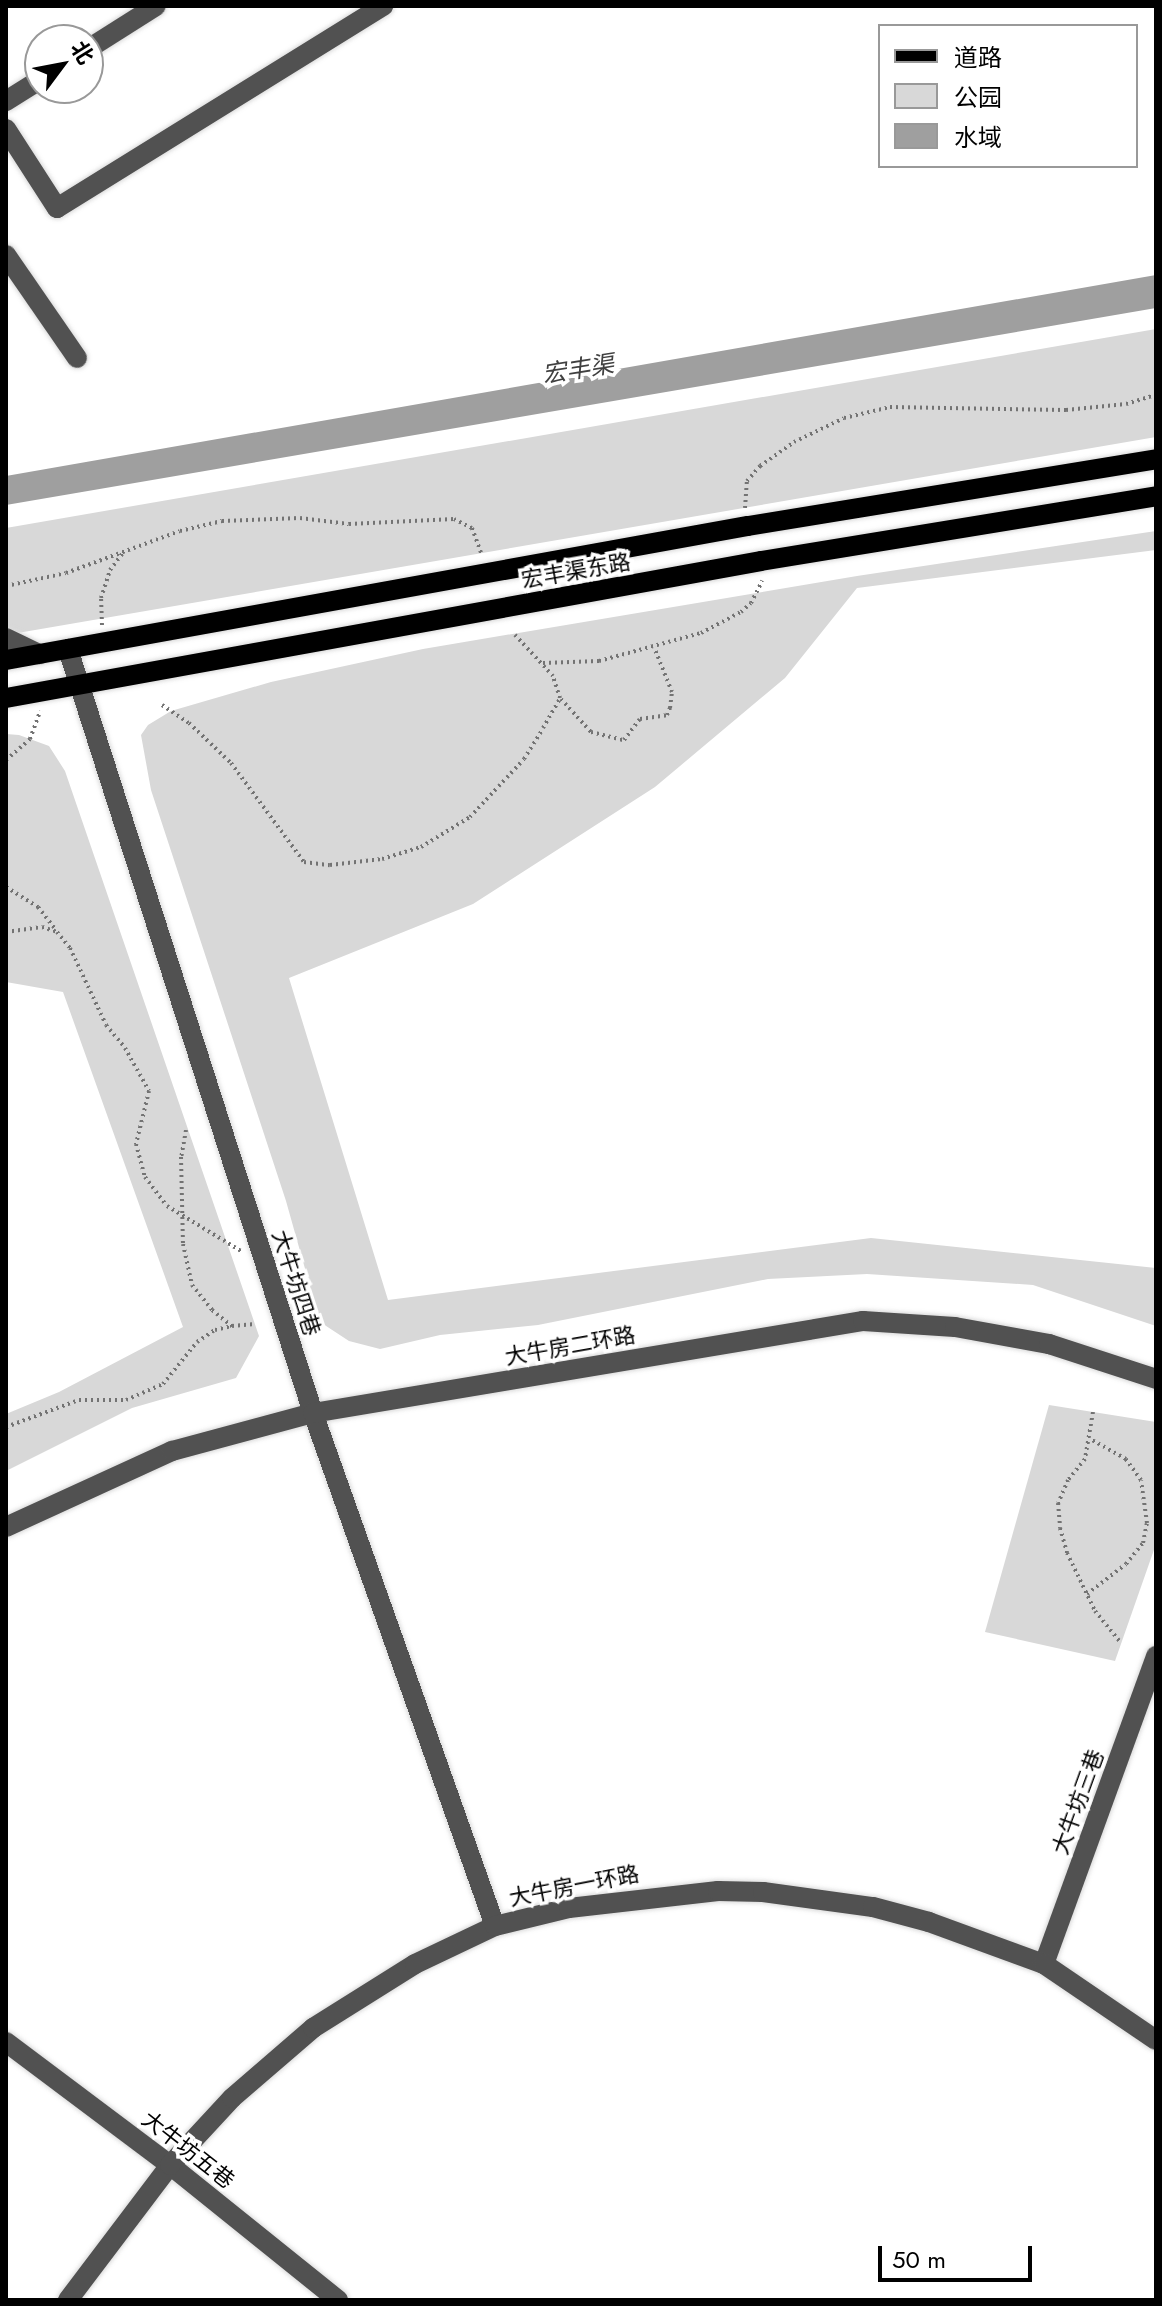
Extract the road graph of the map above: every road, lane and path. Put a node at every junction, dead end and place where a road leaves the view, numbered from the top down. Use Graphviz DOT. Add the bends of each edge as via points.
graph roads {
  1 [pos="156,6"];
  2 [pos="383,6"];
  3 [pos="104,39"];
  4 [pos="24,90"];
  5 [pos="6,101"];
  6 [pos="6,129"];
  7 [pos="6,255"];
  8 [pos="77,358"];
  9 [pos="1156,395"];
  10 [pos="1156,459"];
  11 [pos="1156,496"];
  12 [pos="748,526"];
  13 [pos="125,551"];
  14 [pos="761,561"];
  15 [pos="488,573"];
  16 [pos="6,586"];
  17 [pos="515,635"];
  18 [pos="6,638"];
  19 [pos="107,642"];
  20 [pos="654,647"];
  21 [pos="68,649"];
  22 [pos="39,654"];
  23 [pos="6,660"];
  24 [pos="543,663"];
  25 [pos="77,688"];
  26 [pos="47,692"];
  27 [pos="6,698"];
  28 [pos="560,698"];
  29 [pos="162,705"];
  30 [pos="6,760"];
  31 [pos="6,887"];
  32 [pos="6,932"];
  33 [pos="57,932"];
  34 [pos="186,1130"];
  35 [pos="183,1216"];
  36 [pos="266,1268"];
  37 [pos="255,1324"];
  38 [pos="232,1326"];
  39 [pos="1156,1379"];
  40 [pos="1093,1412"];
  41 [pos="313,1413"];
  42 [pos="6,1427"];
  43 [pos="1090,1439"];
  44 [pos="6,1527"];
  45 [pos="1087,1594"];
  46 [pos="1121,1643"];
  47 [pos="1156,1656"];
  48 [pos="495,1926"];
  49 [pos="1044,1964"];
  50 [pos="1156,2040"];
  51 [pos="6,2042"];
  52 [pos="170,2165"];
  53 [pos="68,2300"];
  54 [pos="338,2300"];
  1 -- 3 [label="street"];
  2 -- 6 [label="street" via="57,208"];
  4 -- 5 [label="street"];
  7 -- 8 [label="street"];
  9 -- 12 [label="path" via="1066,410 890,407 844,418 794,442 747,481"];
  10 -- 12 [label="main road, 宏丰渠东路"];
  11 -- 14 [label="main road, 宏丰渠东路"];
  12 -- 15 [label="main road, 宏丰渠东路"];
  13 -- 15 [label="path" via="222,521 300,518 349,524 454,519 472,528"];
  13 -- 16 [label="path" via="66,573"];
  13 -- 19 [label="path" via="110,570 101,598"];
  14 -- 20 [label="path" via="762,581 741,612 701,633"];
  14 -- 25 [label="main road, 宏丰渠东路"];
  15 -- 19 [label="main road, 宏丰渠东路"];
  17 -- 24 [label="path"];
  18 -- 22 [label="street"];
  19 -- 21 [label="main road, 宏丰渠东路"];
  20 -- 24 [label="path" via="599,661"];
  20 -- 28 [label="path" via="672,692 667,715 640,719 624,740 591,732"];
  21 -- 22 [label="main road, 宏丰渠东路"];
  21 -- 25 [label="street, 大牛坊四巷"];
  22 -- 23 [label="main road, 宏丰渠东路"];
  24 -- 28 [label="path"];
  25 -- 26 [label="main road, 宏丰渠东路"];
  25 -- 36 [label="street, 大牛坊四巷"];
  26 -- 27 [label="main road, 宏丰渠东路"];
  26 -- 30 [label="path" via="30,739"];
  28 -- 29 [label="path" via="524,759 470,817 421,847 382,859 330,865 304,862 231,763"];
  31 -- 33 [label="path" via="38,907"];
  32 -- 33 [label="path" via="42,927"];
  33 -- 35 [label="path" via="70,948 106,1025 149,1091 136,1144 145,1177 167,1206"];
  34 -- 35 [label="path" via="181,1157"];
  35 -- 36 [label="path"];
  35 -- 38 [label="path" via="192,1285"];
  36 -- 41 [label="street, 大牛坊四巷"];
  37 -- 38 [label="path"];
  38 -- 42 [label="path" via="197,1342 163,1384 126,1400 79,1400"];
  39 -- 41 [label="street, 大牛房二环路" via="1049,1344 955,1327 863,1321"];
  40 -- 43 [label="path"];
  41 -- 44 [label="street, 大牛房二环路" via="172,1451"];
  41 -- 48 [label="street, 大牛坊四巷"];
  43 -- 45 [label="path" via="1085,1459 1058,1503 1067,1553"];
  43 -- 45 [label="path" via="1126,1459 1141,1480 1147,1523 1143,1543 1126,1564"];
  45 -- 46 [label="path"];
  47 -- 49 [label="street, 大牛坊三巷"];
  48 -- 49 [label="street, 大牛房一环路" via="608,1902 763,1892 873,1907"];
  48 -- 52 [label="street, 大牛房一环路" via="415,1964 313,2028 232,2098"];
  49 -- 50 [label="street, 大牛房一环路"];
  51 -- 52 [label="street, 大牛坊五巷"];
  52 -- 53 [label="street, 大牛房一环路"];
  52 -- 54 [label="street, 大牛坊五巷"];
}
